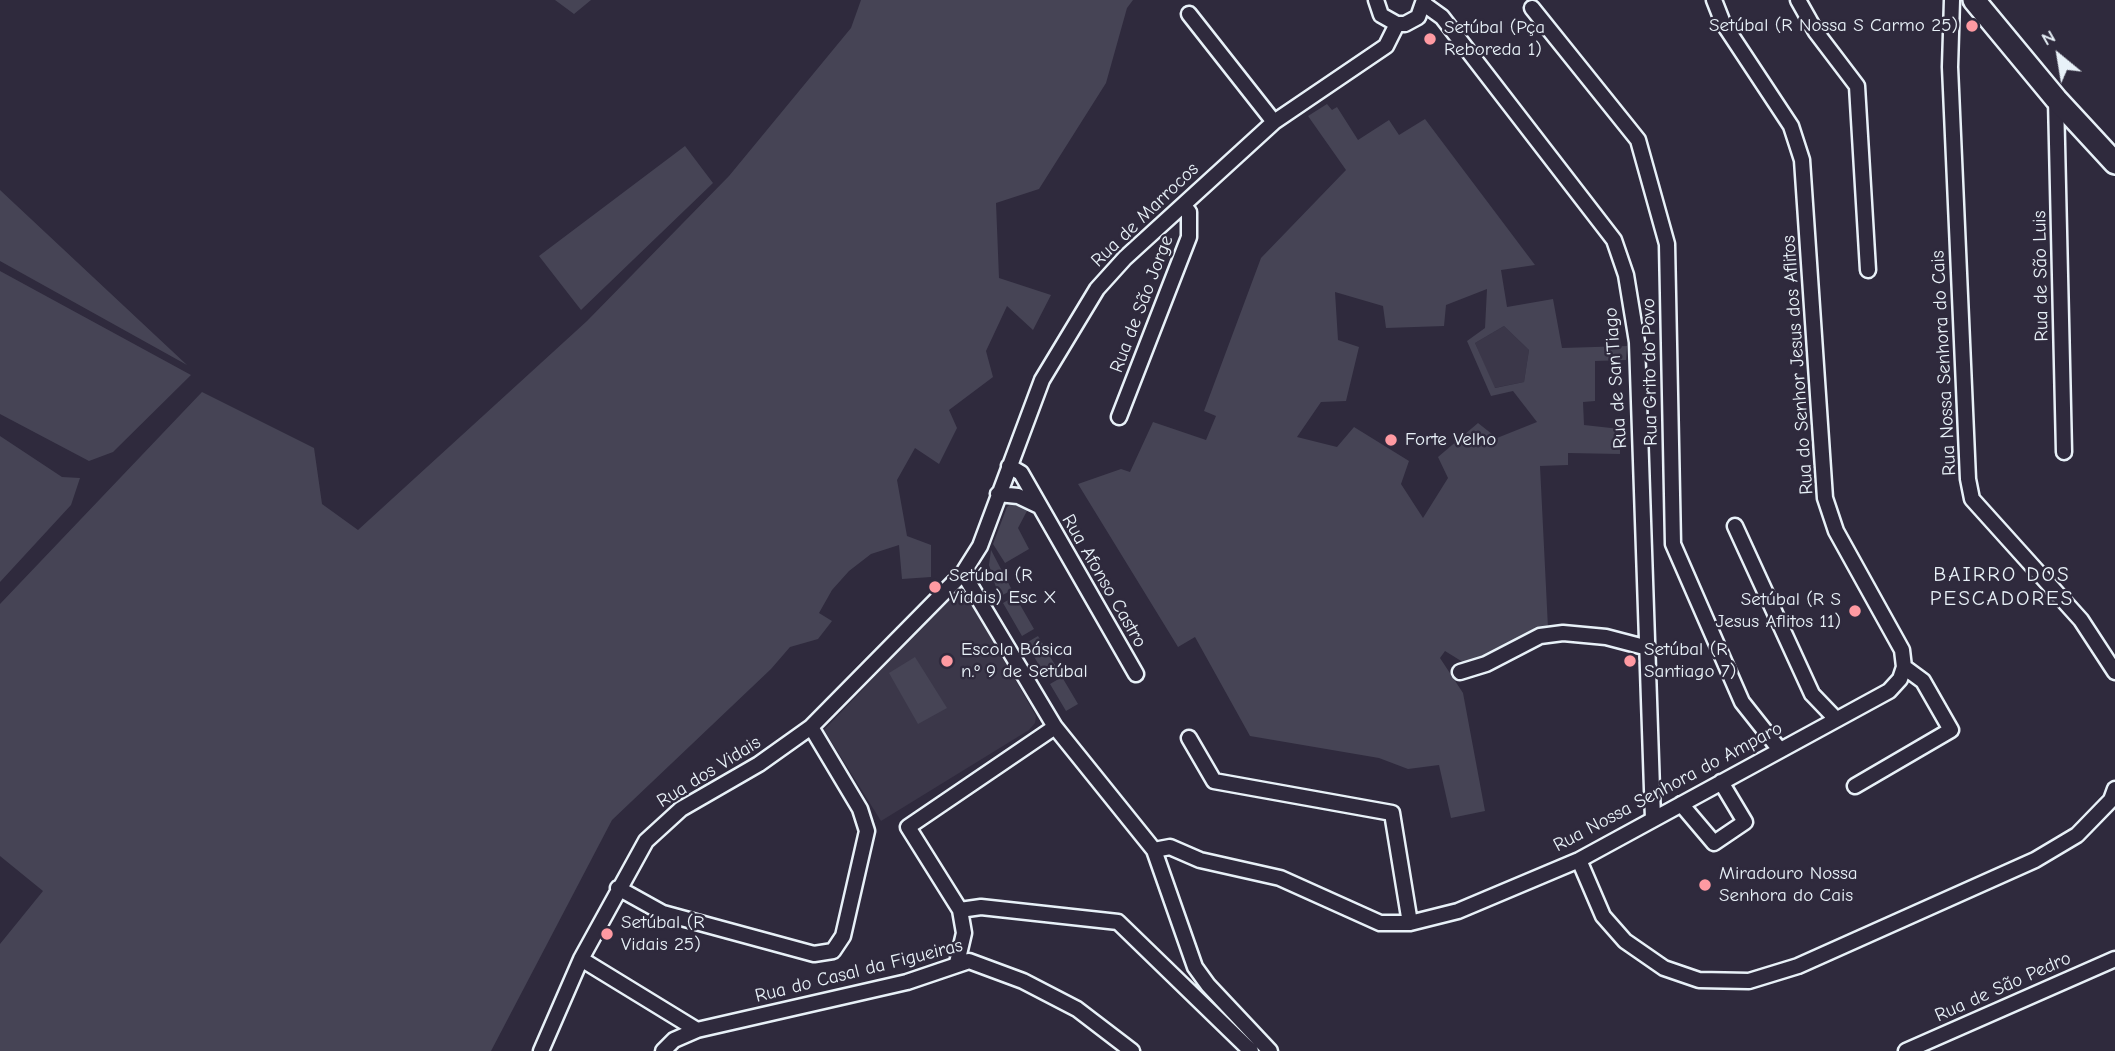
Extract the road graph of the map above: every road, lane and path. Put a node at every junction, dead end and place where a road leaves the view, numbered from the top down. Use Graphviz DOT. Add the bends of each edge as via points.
graph roads {
  1 [pos="1377,0"];
  2 [pos="1714,0"];
  3 [pos="1798,0"];
  4 [pos="1952,0"];
  5 [pos="1974,0"];
  6 [pos="1424,2"];
  7 [pos="1532,8"];
  8 [pos="1189,14"];
  9 [pos="1397,24"];
  10 [pos="2056,99"];
  11 [pos="1274,122"];
  12 [pos="2115,163"];
  13 [pos="1184,206"];
  14 [pos="1868,270"];
  15 [pos="1119,416"];
  16 [pos="2064,452"];
  17 [pos="1009,467"];
  18 [pos="998,494"];
  19 [pos="1039,506"];
  20 [pos="1735,526"];
  21 [pos="963,573"];
  22 [pos="1648,648"];
  23 [pos="1905,667"];
  24 [pos="1460,672"];
  25 [pos="2115,672"];
  26 [pos="1136,674"];
  27 [pos="1836,719"];
  28 [pos="811,727"];
  29 [pos="1055,727"];
  30 [pos="1189,738"];
  31 [pos="1780,750"];
  32 [pos="1721,782"];
  33 [pos="1855,786"];
  34 [pos="2115,789"];
  35 [pos="1681,804"];
  36 [pos="1653,819"];
  37 [pos="1154,850"];
  38 [pos="1579,860"];
  39 [pos="618,888"];
  40 [pos="960,910"];
  41 [pos="1410,923"];
  42 [pos="581,959"];
  43 [pos="2115,959"];
  44 [pos="957,963"];
  45 [pos="697,1030"];
  46 [pos="541,1051"];
  47 [pos="663,1051"];
  48 [pos="1132,1051"];
  49 [pos="1251,1051"];
  50 [pos="1270,1051"];
  51 [pos="1906,1051"];
  1 -- 9 [label="street" via="1381,15"];
  2 -- 23 [label="street, Rua do Senhor Jesus dos Aflitos" via="1723,23 1791,126 1802,160 1825,498 1836,531 1899,643"];
  3 -- 14 [label="street" via="1857,86"];
  4 -- 25 [label="street, Rua Nossa Senhora do Cais" via="1951,95 1972,499 2081,620"];
  5 -- 10 [label="street"];
  6 -- 9 [label="street, Rua de Marrocos" via="1412,22"];
  6 -- 22 [label="street, Rua de San'Tiago" via="1442,17 1614,240 1626,275 1637,342"];
  7 -- 31 [label="street, Rua Grito do Povo" via="1638,140 1667,244 1674,544 1742,702"];
  8 -- 11 [label="street"];
  9 -- 11 [label="street, Rua de Marrocos" via="1386,46"];
  10 -- 12 [label="street"];
  10 -- 16 [label="street, Rua de São Luis"];
  11 -- 13 [label="street, Rua de Marrocos"];
  13 -- 15 [label="street, Rua de São Jorge" via="1191,225 1189,237"];
  13 -- 17 [label="street, Rua de Marrocos" via="1125,258 1090,299 1042,380"];
  17 -- 18 [label="street, Rua de Marrocos"];
  17 -- 19 [label="street, Rua Afonso Castro" via="1021,473"];
  18 -- 19 [label="street, Rua Afonso Castro" via="1018,496"];
  18 -- 21 [label="street, Rua de Marrocos" via="980,546"];
  19 -- 26 [label="street, Rua Afonso Castro"];
  20 -- 27 [label="street" via="1812,694"];
  21 -- 28 [label="street, Rua dos Vidais"];
  21 -- 29 [label="street"];
  22 -- 24 [label="street" via="1606,636 1563,632 1540,636"];
  22 -- 36 [label="street, Rua de San'Tiago"];
  23 -- 27 [label="street, Rua Nossa Senhora do Amparo" via="1895,686"];
  23 -- 33 [label="street, Rua do Senhor Jesus dos Aflitos" via="1923,681 1951,730"];
  27 -- 31 [label="street, Rua Nossa Senhora do Amparo"];
  28 -- 39 [label="street, Rua dos Vidais" via="664,822 646,841"];
  28 -- 39 [label="street" via="860,810 867,831 843,936 832,951 814,954 663,913"];
  29 -- 37 [label="street"];
  29 -- 40 [label="street" via="908,827"];
  30 -- 41 [label="street" via="1214,781 1392,813"];
  31 -- 32 [label="street, Rua Nossa Senhora do Amparo"];
  32 -- 35 [label="street, Rua Nossa Senhora do Amparo"];
  32 -- 35 [label="street" via="1745,822 1714,843"];
  34 -- 38 [label="street" via="2111,800 2077,835 2035,860 1798,966 1749,981 1699,980 1664,968 1625,941 1603,916"];
  35 -- 36 [label="street, Rua Nossa Senhora do Amparo"];
  36 -- 38 [label="street, Rua Nossa Senhora do Amparo"];
  37 -- 41 [label="street, Rua Nossa Senhora do Amparo" via="1170,847 1200,860 1280,878 1380,923"];
  37 -- 50 [label="street" via="1195,967"];
  38 -- 41 [label="street, Rua Nossa Senhora do Amparo" via="1458,911"];
  39 -- 42 [label="street, Rua dos Vidais"];
  40 -- 44 [label="street" via="964,933"];
  40 -- 49 [label="street" via="981,906 1118,922"];
  42 -- 45 [label="street"];
  42 -- 46 [label="street, Rua dos Vidais"];
  43 -- 51 [label="street, Rua de São Pedro"];
  44 -- 45 [label="street, Rua do Casal da Figueiras" via="907,982"];
  44 -- 48 [label="street, Rua do Casal da Figueiras" via="980,963 1023,981 1077,1009"];
  45 -- 47 [label="street, Rua do Casal da Figueiras" via="674,1040"];
}
